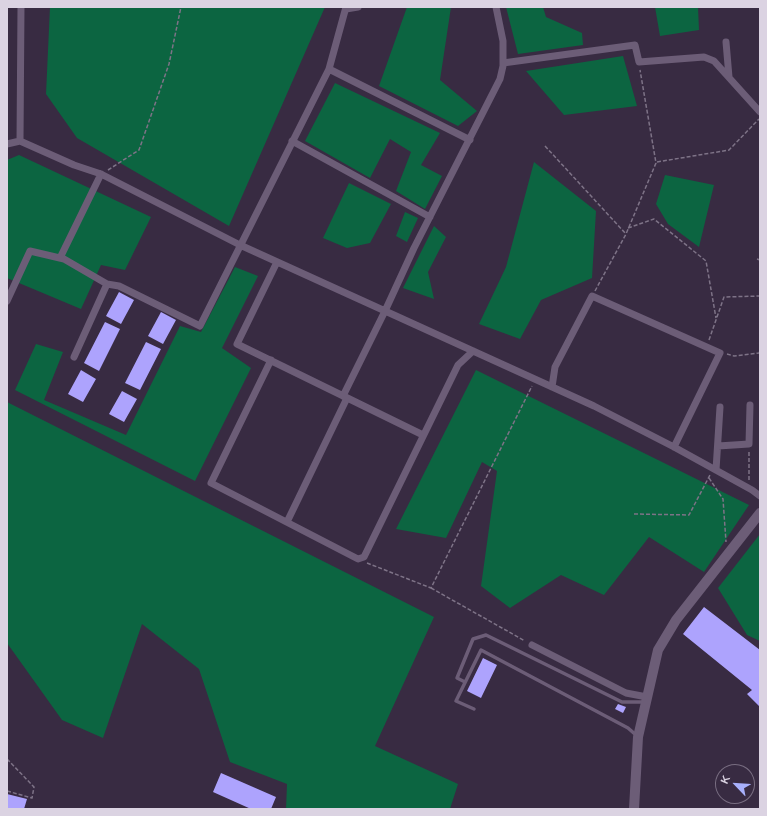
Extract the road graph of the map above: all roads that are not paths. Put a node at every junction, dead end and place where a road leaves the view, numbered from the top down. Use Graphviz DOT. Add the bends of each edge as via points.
graph roads {
  1 [pos="22,7"];
  2 [pos="358,7"];
  3 [pos="496,7"];
  4 [pos="346,8"];
  5 [pos="726,42"];
  6 [pos="503,63"];
  7 [pos="330,69"];
  8 [pos="729,77"];
  9 [pos="760,112"];
  10 [pos="470,140"];
  11 [pos="20,141"];
  12 [pos="292,141"];
  13 [pos="7,144"];
  14 [pos="101,174"];
  15 [pos="430,216"];
  16 [pos="240,246"];
  17 [pos="60,258"];
  18 [pos="277,262"];
  19 [pos="107,284"];
  20 [pos="7,301"];
  21 [pos="385,311"];
  22 [pos="473,351"];
  23 [pos="74,357"];
  24 [pos="271,360"];
  25 [pos="552,387"];
  26 [pos="345,397"];
  27 [pos="750,405"];
  28 [pos="720,407"];
  29 [pos="423,435"];
  30 [pos="718,446"];
  31 [pos="674,447"];
  32 [pos="715,469"];
  33 [pos="760,496"];
  34 [pos="760,513"];
  35 [pos="287,522"];
  36 [pos="532,645"];
  37 [pos="465,682"];
  38 [pos="647,700"];
  39 [pos="474,709"];
  40 [pos="638,737"];
  41 [pos="634,809"];
  1 -- 11 [label="street"];
  2 -- 4 [label="street"];
  3 -- 6 [label="street" via="503,42"];
  4 -- 7 [label="street"];
  5 -- 8 [label="street"];
  6 -- 8 [label="street" via="635,45 639,62 704,57 714,61"];
  6 -- 10 [label="street" via="500,79"];
  7 -- 10 [label="street"];
  7 -- 12 [label="street"];
  8 -- 9 [label="street"];
  10 -- 15 [label="street"];
  11 -- 13 [label="street"];
  11 -- 14 [label="street"];
  12 -- 15 [label="street"];
  12 -- 16 [label="street"];
  14 -- 16 [label="street"];
  14 -- 17 [label="street"];
  15 -- 21 [label="street"];
  16 -- 18 [label="street"];
  16 -- 19 [label="street" via="200,326 119,286"];
  17 -- 19 [label="street"];
  17 -- 20 [label="street" via="30,250"];
  18 -- 21 [label="street"];
  18 -- 24 [label="street" via="237,344"];
  19 -- 23 [label="street"];
  21 -- 22 [label="street"];
  21 -- 26 [label="street"];
  22 -- 25 [label="street"];
  22 -- 29 [label="street" via="458,365"];
  24 -- 26 [label="street"];
  24 -- 35 [label="street" via="211,483"];
  25 -- 31 [label="street"];
  25 -- 31 [label="street" via="555,367 592,296 720,353"];
  26 -- 29 [label="street"];
  26 -- 35 [label="street"];
  27 -- 30 [label="street" via="749,444"];
  28 -- 30 [label="street"];
  29 -- 35 [label="street" via="364,557 358,559"];
  30 -- 32 [label="street"];
  31 -- 32 [label="street"];
  32 -- 33 [label="street"];
  34 -- 38 [label="street" via="676,620 658,650"];
  36 -- 38 [label="street" via="626,693"];
  37 -- 38 [label="lane" via="457,678 473,639 486,635 622,702"];
  37 -- 39 [label="lane" via="456,700"];
  37 -- 40 [label="lane" via="481,650 628,728"];
  38 -- 40 [label="street"];
  40 -- 41 [label="street"];
}
